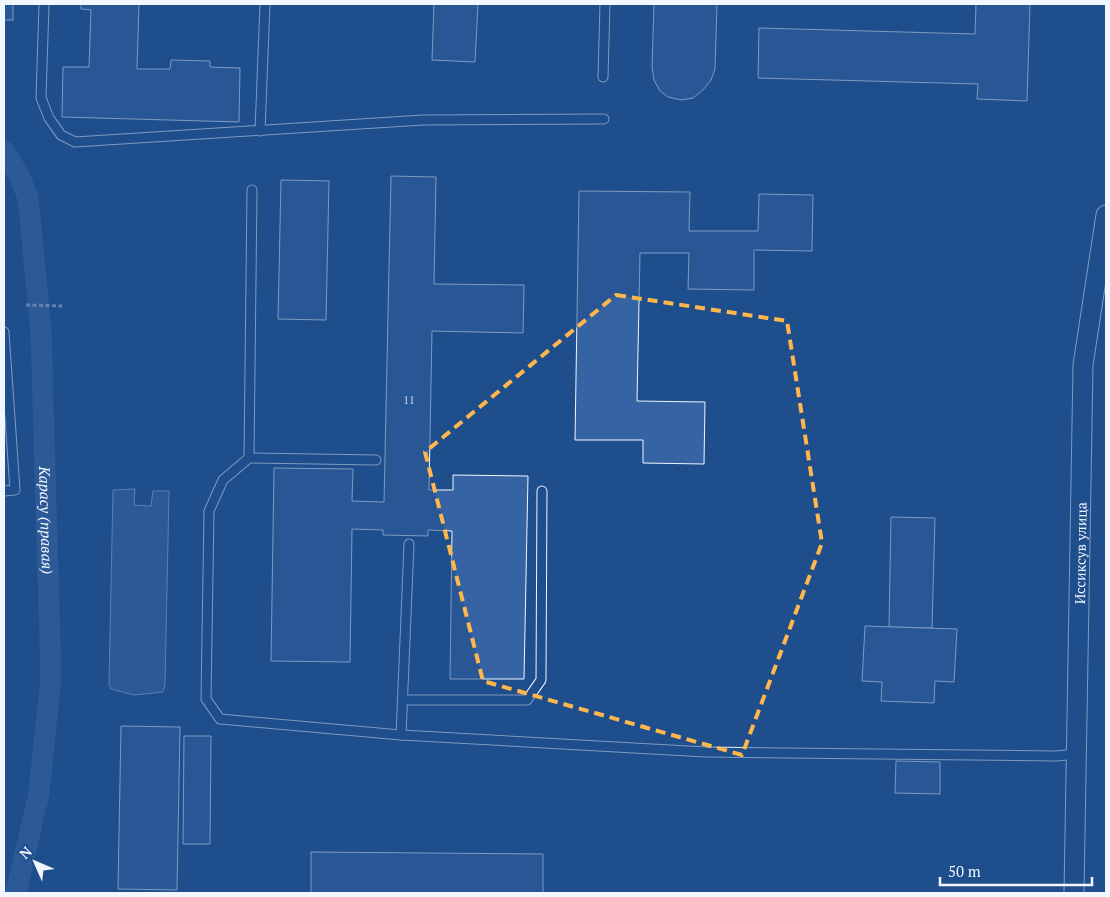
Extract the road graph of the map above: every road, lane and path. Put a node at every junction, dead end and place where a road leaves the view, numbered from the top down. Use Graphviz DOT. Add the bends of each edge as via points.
graph roads {
  1 [pos="44,4"];
  2 [pos="265,4"];
  3 [pos="605,4"];
  4 [pos="603,77"];
  5 [pos="604,120"];
  6 [pos="260,130"];
  7 [pos="252,190"];
  8 [pos="1106,215"];
  9 [pos="26,305"];
  10 [pos="62,306"];
  11 [pos="4,332"];
  12 [pos="249,458"];
  13 [pos="376,460"];
  14 [pos="4,491"];
  15 [pos="542,491"];
  16 [pos="409,544"];
  17 [pos="403,700"];
  18 [pos="401,735"];
  19 [pos="1076,754"];
  20 [pos="1074,893"];
  1 -- 6 [label="lane" via="41,98 61,135 75,142"];
  2 -- 6 [label="lane"];
  3 -- 4 [label="lane"];
  5 -- 6 [label="lane" via="423,120"];
  7 -- 12 [label="lane"];
  8 -- 19 [label="street, Иссиксув улица" via="1083,365"];
  9 -- 10 [label="path"];
  11 -- 14 [label="lane" via="15,490"];
  12 -- 13 [label="lane"];
  12 -- 18 [label="lane" via="223,480 209,511 206,699 220,719"];
  15 -- 17 [label="lane" via="540,680 527,700"];
  16 -- 17 [label="lane"];
  17 -- 18 [label="lane"];
  18 -- 19 [label="lane" via="706,752"];
  19 -- 20 [label="street, Иссиксув улица"];
}
